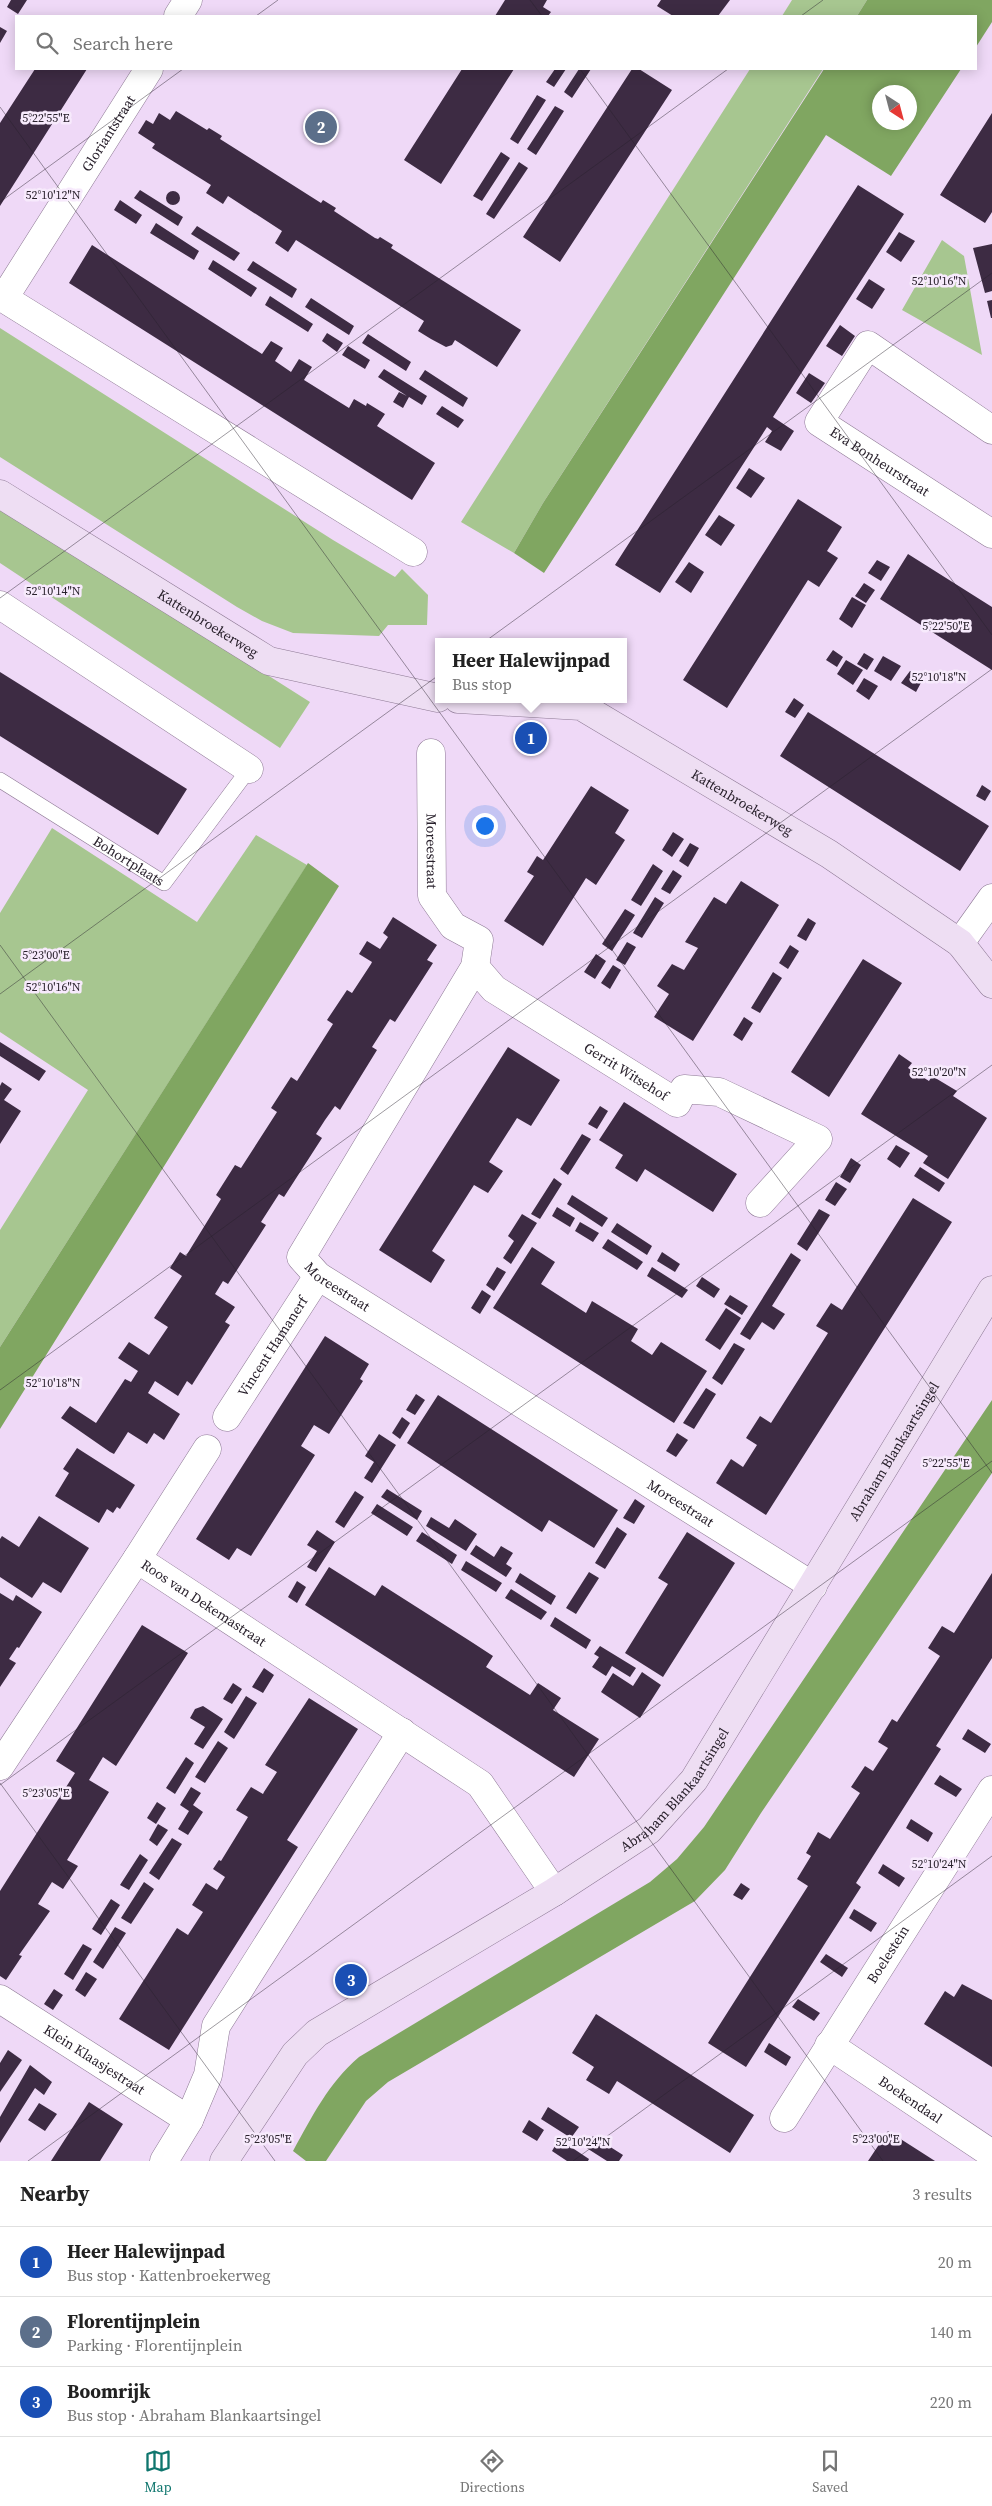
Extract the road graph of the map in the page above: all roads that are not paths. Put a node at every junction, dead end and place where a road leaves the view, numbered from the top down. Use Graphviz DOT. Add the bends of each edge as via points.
graph roads {
  1 [pos="188,0"];
  2 [pos="179,15"];
  3 [pos="148,70"];
  4 [pos="2,297"];
  5 [pos="992,430"];
  6 [pos="0,494"];
  7 [pos="992,534"];
  8 [pos="413,552"];
  9 [pos="0,605"];
  10 [pos="435,697"];
  11 [pos="528,703"];
  12 [pos="430,753"];
  13 [pos="248,769"];
  14 [pos="0,780"];
  15 [pos="992,898"];
  16 [pos="960,943"];
  17 [pos="475,967"];
  18 [pos="992,984"];
  19 [pos="760,1203"];
  20 [pos="318,1276"];
  21 [pos="992,1290"];
  22 [pos="227,1417"];
  23 [pos="207,1449"];
  24 [pos="137,1559"];
  25 [pos="814,1586"];
  26 [pos="402,1732"];
  27 [pos="0,1766"];
  28 [pos="992,1790"];
  29 [pos="554,1892"];
  30 [pos="0,1999"];
  31 [pos="829,2045"];
  32 [pos="784,2118"];
  33 [pos="189,2120"];
  34 [pos="992,2154"];
  35 [pos="164,2161"];
  36 [pos="224,2161"];
  1 -- 2 [label="street"];
  3 -- 4 [label="street, Gloriantstraat"];
  4 -- 8 [label="street"];
  5 -- 7 [label="street, Eva Bonheurstraat" via="868,345 819,422"];
  6 -- 10 [label="street, Kattenbroekerweg" via="269,661"];
  9 -- 13 [label="street"];
  11 -- 16 [label="street, Kattenbroekerweg" via="581,706 829,854"];
  12 -- 17 [label="street, Moreestraat" via="432,896 453,926 479,940"];
  13 -- 14 [label="lane, Bohortplaats" via="164,883"];
  15 -- 16 [label="street"];
  16 -- 18 [label="street, Kattenbroekerweg"];
  17 -- 19 [label="street, Gerrit Witsehof" via="494,989 677,1103 684,1089 719,1092 818,1139"];
  17 -- 20 [label="street, Moreestraat" via="301,1257"];
  20 -- 22 [label="street, Vincent Hamanerf"];
  20 -- 25 [label="street, Moreestraat"];
  21 -- 25 [label="street, Abraham Blankaartsingel"];
  23 -- 24 [label="street"];
  24 -- 26 [label="street, Roos van Dekemastraat"];
  24 -- 27 [label="street, Roos van Dekemastraat"];
  25 -- 29 [label="street, Abraham Blankaartsingel" via="694,1780 649,1830"];
  26 -- 29 [label="street, Roos van Dekemastraat" via="480,1784"];
  26 -- 33 [label="street" via="216,2026 208,2075"];
  28 -- 31 [label="street, Boelestein"];
  29 -- 36 [label="street, Abraham Blankaartsingel" via="317,2033 295,2054"];
  30 -- 33 [label="street, Klein Klaasjestraat"];
  31 -- 32 [label="street, Boelestein"];
  31 -- 34 [label="street, Boekendaal"];
  33 -- 35 [label="street"];
}
